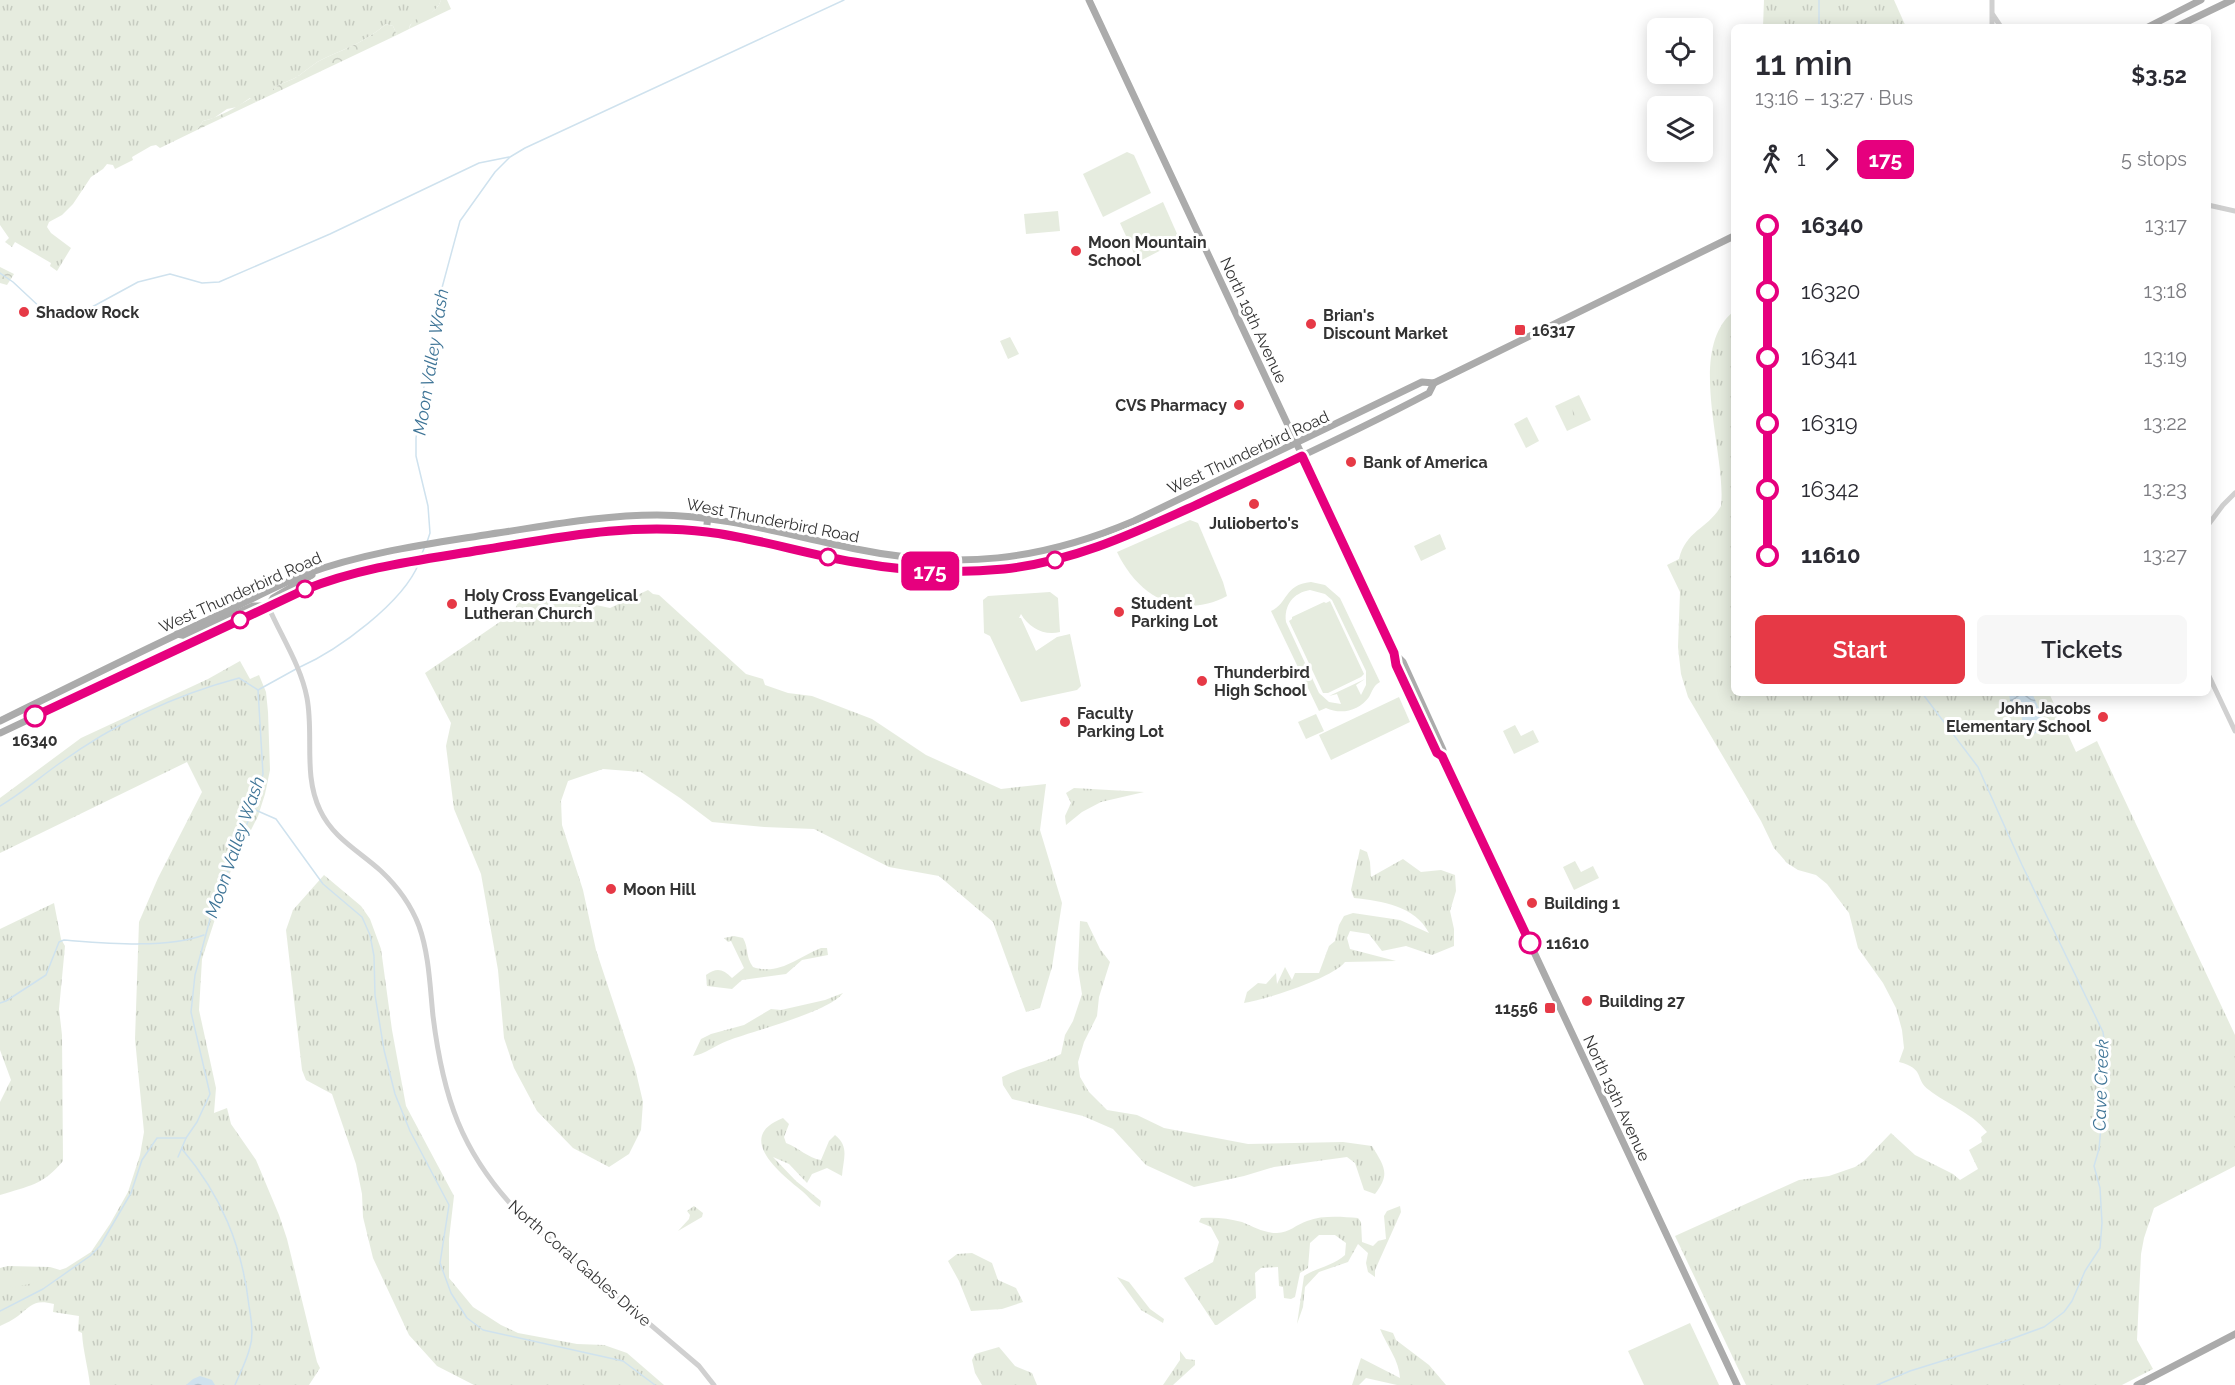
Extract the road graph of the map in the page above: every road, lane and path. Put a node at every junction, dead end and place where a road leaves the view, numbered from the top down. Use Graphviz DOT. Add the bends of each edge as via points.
graph roads {
  1 [pos="1089,0"];
  2 [pos="1992,0"];
  3 [pos="2201,0"];
  4 [pos="2232,0"];
  5 [pos="1992,14"];
  6 [pos="1992,24"];
  7 [pos="1999,24"];
  8 [pos="2154,24"];
  9 [pos="2182,24"];
  10 [pos="2211,206"];
  11 [pos="2235,211"];
  12 [pos="1731,237"];
  13 [pos="1434,383"];
  14 [pos="1297,444"];
  15 [pos="1302,456"];
  16 [pos="1209,485"];
  17 [pos="2235,494"];
  18 [pos="1214,497"];
  19 [pos="709,509"];
  20 [pos="708,519"];
  21 [pos="2211,520"];
  22 [pos="706,532"];
  23 [pos="452,541"];
  24 [pos="454,554"];
  25 [pos="319,570"];
  26 [pos="268,606"];
  27 [pos="177,634"];
  28 [pos="2211,680"];
  29 [pos="0,721"];
  30 [pos="2235,731"];
  31 [pos="2,732"];
  32 [pos="2235,1334"];
  33 [pos="714,1385"];
  34 [pos="1737,1385"];
  35 [pos="2137,1385"];
  1 -- 14 [label="main road, North 19th Avenue"];
  2 -- 5 [label="street"];
  3 -- 8 [label="main road"];
  4 -- 9 [label="main road"];
  5 -- 6 [label="street"];
  5 -- 7 [label="street"];
  10 -- 11 [label="street"];
  12 -- 13 [label="main road, West Thunderbird Road"];
  13 -- 14 [label="main road, West Thunderbird Road" via="1422,382"];
  13 -- 15 [label="main road, West Thunderbird Road" via="1429,393"];
  14 -- 15 [label="main road, North 19th Avenue"];
  14 -- 16 [label="main road, West Thunderbird Road"];
  15 -- 18 [label="main road, West Thunderbird Road"];
  15 -- 34 [label="main road, North 19th Avenue" via="1437,753 1442,756"];
  16 -- 18 [label="main road"];
  16 -- 20 [label="main road, West Thunderbird Road" via="1094,537 1015,557 985,560 901,558"];
  17 -- 21 [label="street"];
  18 -- 22 [label="main road, West Thunderbird Road" via="1083,553 986,571 891,568"];
  19 -- 20 [label="main road"];
  20 -- 22 [label="main road"];
  20 -- 23 [label="main road, West Thunderbird Road" via="612,517"];
  22 -- 24 [label="main road, West Thunderbird Road" via="613,530"];
  23 -- 24 [label="main road"];
  23 -- 25 [label="main road, West Thunderbird Road" via="362,557"];
  24 -- 26 [label="main road, West Thunderbird Road" via="345,575"];
  25 -- 26 [label="main road" via="273,598"];
  25 -- 27 [label="main road, West Thunderbird Road"];
  26 -- 27 [label="main road" via="253,606 187,636"];
  26 -- 31 [label="main road, West Thunderbird Road"];
  26 -- 33 [label="street, North Coral Gables Drive" via="307,696 311,779 319,808 342,840 393,883 419,927 440,1064 450,1104 468,1144 492,1182 518,1212 699,1366"];
  27 -- 29 [label="main road, West Thunderbird Road"];
  28 -- 30 [label="street"];
  29 -- 31 [label="main road"];
  32 -- 35 [label="main road"];
}
